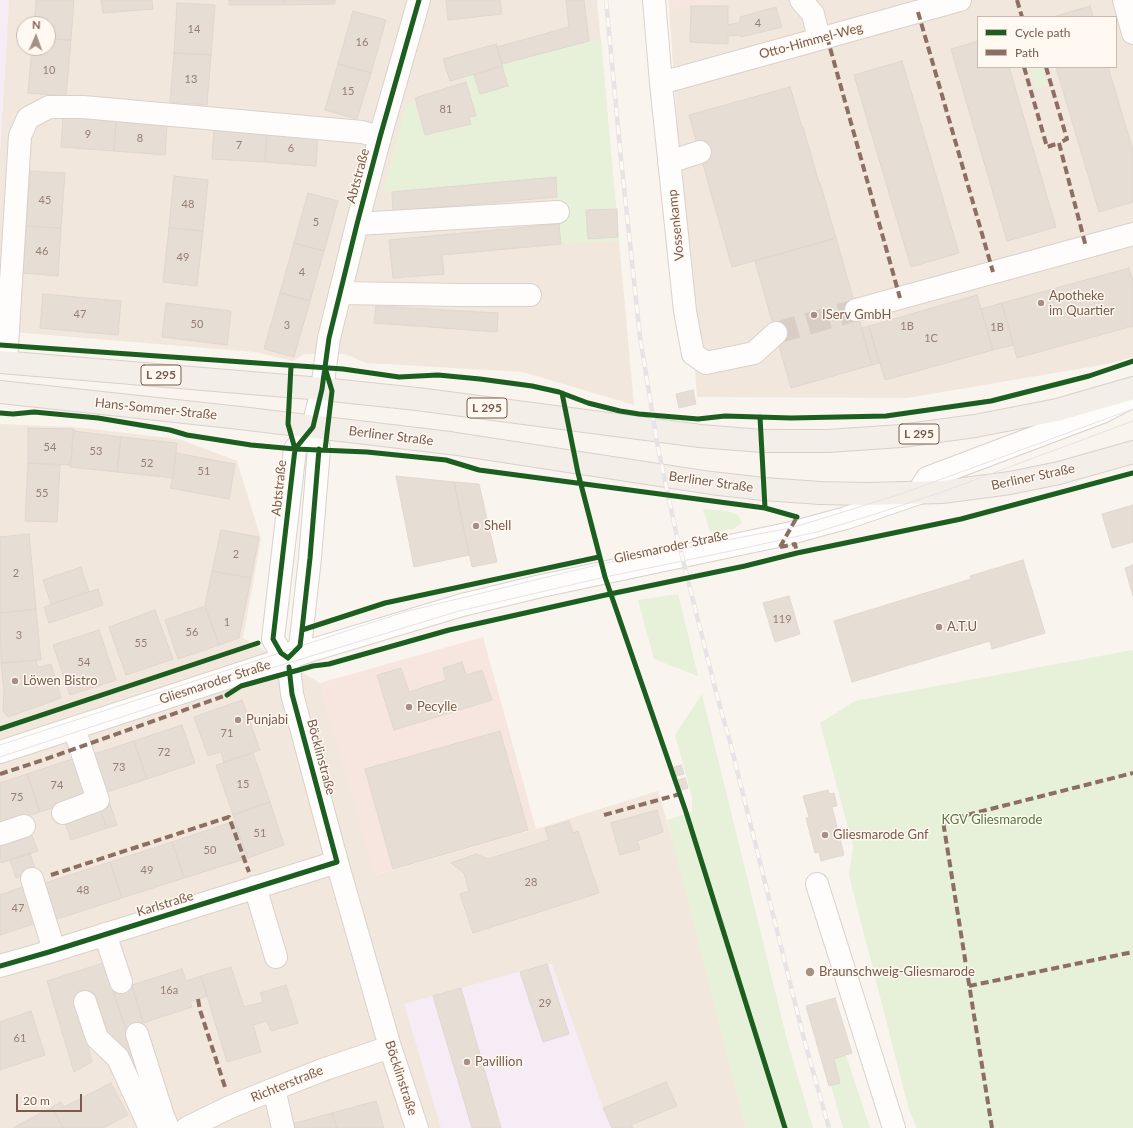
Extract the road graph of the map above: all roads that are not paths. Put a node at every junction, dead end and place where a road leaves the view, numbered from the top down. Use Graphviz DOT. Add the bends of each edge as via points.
graph roads {
  1 [pos="418,0"];
  2 [pos="654,0"];
  3 [pos="801,0"];
  4 [pos="960,0"];
  5 [pos="1124,0"];
  6 [pos="1133,32"];
  7 [pos="819,39"];
  8 [pos="661,83"];
  9 [pos="380,137"];
  10 [pos="700,152"];
  11 [pos="669,162"];
  12 [pos="558,212"];
  13 [pos="357,224"];
  14 [pos="1133,234"];
  15 [pos="340,293"];
  16 [pos="530,295"];
  17 [pos="856,310"];
  18 [pos="776,333"];
  19 [pos="3,362"];
  20 [pos="1133,388"];
  21 [pos="322,389"];
  22 [pos="0,392"];
  23 [pos="1133,396"];
  24 [pos="312,427"];
  25 [pos="1133,452"];
  26 [pos="919,493"];
  27 [pos="288,658"];
  28 [pos="74,728"];
  29 [pos="0,752"];
  30 [pos="64,813"];
  31 [pos="24,826"];
  32 [pos="0,834"];
  33 [pos="337,862"];
  34 [pos="32,879"];
  35 [pos="817,884"];
  36 [pos="255,887"];
  37 [pos="105,934"];
  38 [pos="54,950"];
  39 [pos="276,958"];
  40 [pos="0,966"];
  41 [pos="121,982"];
  42 [pos="85,1002"];
  43 [pos="137,1034"];
  44 [pos="390,1047"];
  45 [pos="267,1092"];
  46 [pos="150,1128"];
  47 [pos="168,1128"];
  48 [pos="187,1128"];
  49 [pos="272,1128"];
  50 [pos="283,1128"];
  51 [pos="417,1128"];
  52 [pos="894,1128"];
  1 -- 9 [label="street, Abtstraße"];
  2 -- 8 [label="street, Vossenkamp"];
  3 -- 7 [label="street" via="813,14"];
  4 -- 7 [label="street, Otto-Himmel-Weg"];
  5 -- 6 [label="street"];
  7 -- 8 [label="street, Otto-Himmel-Weg"];
  8 -- 11 [label="street, Vossenkamp"];
  9 -- 13 [label="street, Abtstraße"];
  9 -- 19 [label="street" via="362,132 83,107 49,107 28,118 20,136"];
  10 -- 11 [label="street"];
  11 -- 18 [label="street, Vossenkamp" via="684,311 693,354 706,363 754,353"];
  12 -- 13 [label="street"];
  13 -- 15 [label="street, Abtstraße"];
  14 -- 17 [label="street"];
  15 -- 16 [label="street"];
  15 -- 21 [label="street, Abtstraße" via="329,338"];
  19 -- 21 [label="main road, L 295"];
  20 -- 21 [label="main road, L 295" via="1057,410 975,426 901,436 828,441 700,436"];
  21 -- 24 [label="street, Abtstraße"];
  22 -- 24 [label="main road, Hans-Sommer-Straße"];
  23 -- 26 [label="street" via="1102,412 927,478"];
  24 -- 26 [label="main road, Berliner Straße" via="450,443 764,489 820,493"];
  24 -- 27 [label="street" via="319,450 302,630 300,646"];
  25 -- 26 [label="main road, Berliner Straße" via="1010,484"];
  26 -- 27 [label="street, Gliesmaroder Straße" via="846,518 787,534 462,605"];
  27 -- 28 [label="street, Gliesmaroder Straße"];
  27 -- 33 [label="street, Böcklinstraße" via="292,694"];
  28 -- 29 [label="street, Gliesmaroder Straße"];
  28 -- 30 [label="street" via="98,800"];
  31 -- 32 [label="street"];
  33 -- 36 [label="street, Karlstraße"];
  33 -- 44 [label="street, Böcklinstraße"];
  34 -- 38 [label="street"];
  35 -- 52 [label="street"];
  36 -- 37 [label="street, Karlstraße"];
  36 -- 39 [label="street"];
  37 -- 38 [label="street, Karlstraße"];
  37 -- 41 [label="street"];
  38 -- 40 [label="street, Karlstraße"];
  42 -- 46 [label="street" via="97,1038 118,1058"];
  43 -- 47 [label="street"];
  44 -- 45 [label="street, Richterstraße"];
  44 -- 51 [label="street, Böcklinstraße"];
  45 -- 48 [label="street, Richterstraße"];
  45 -- 49 [label="street"];
  45 -- 50 [label="street"];
}
